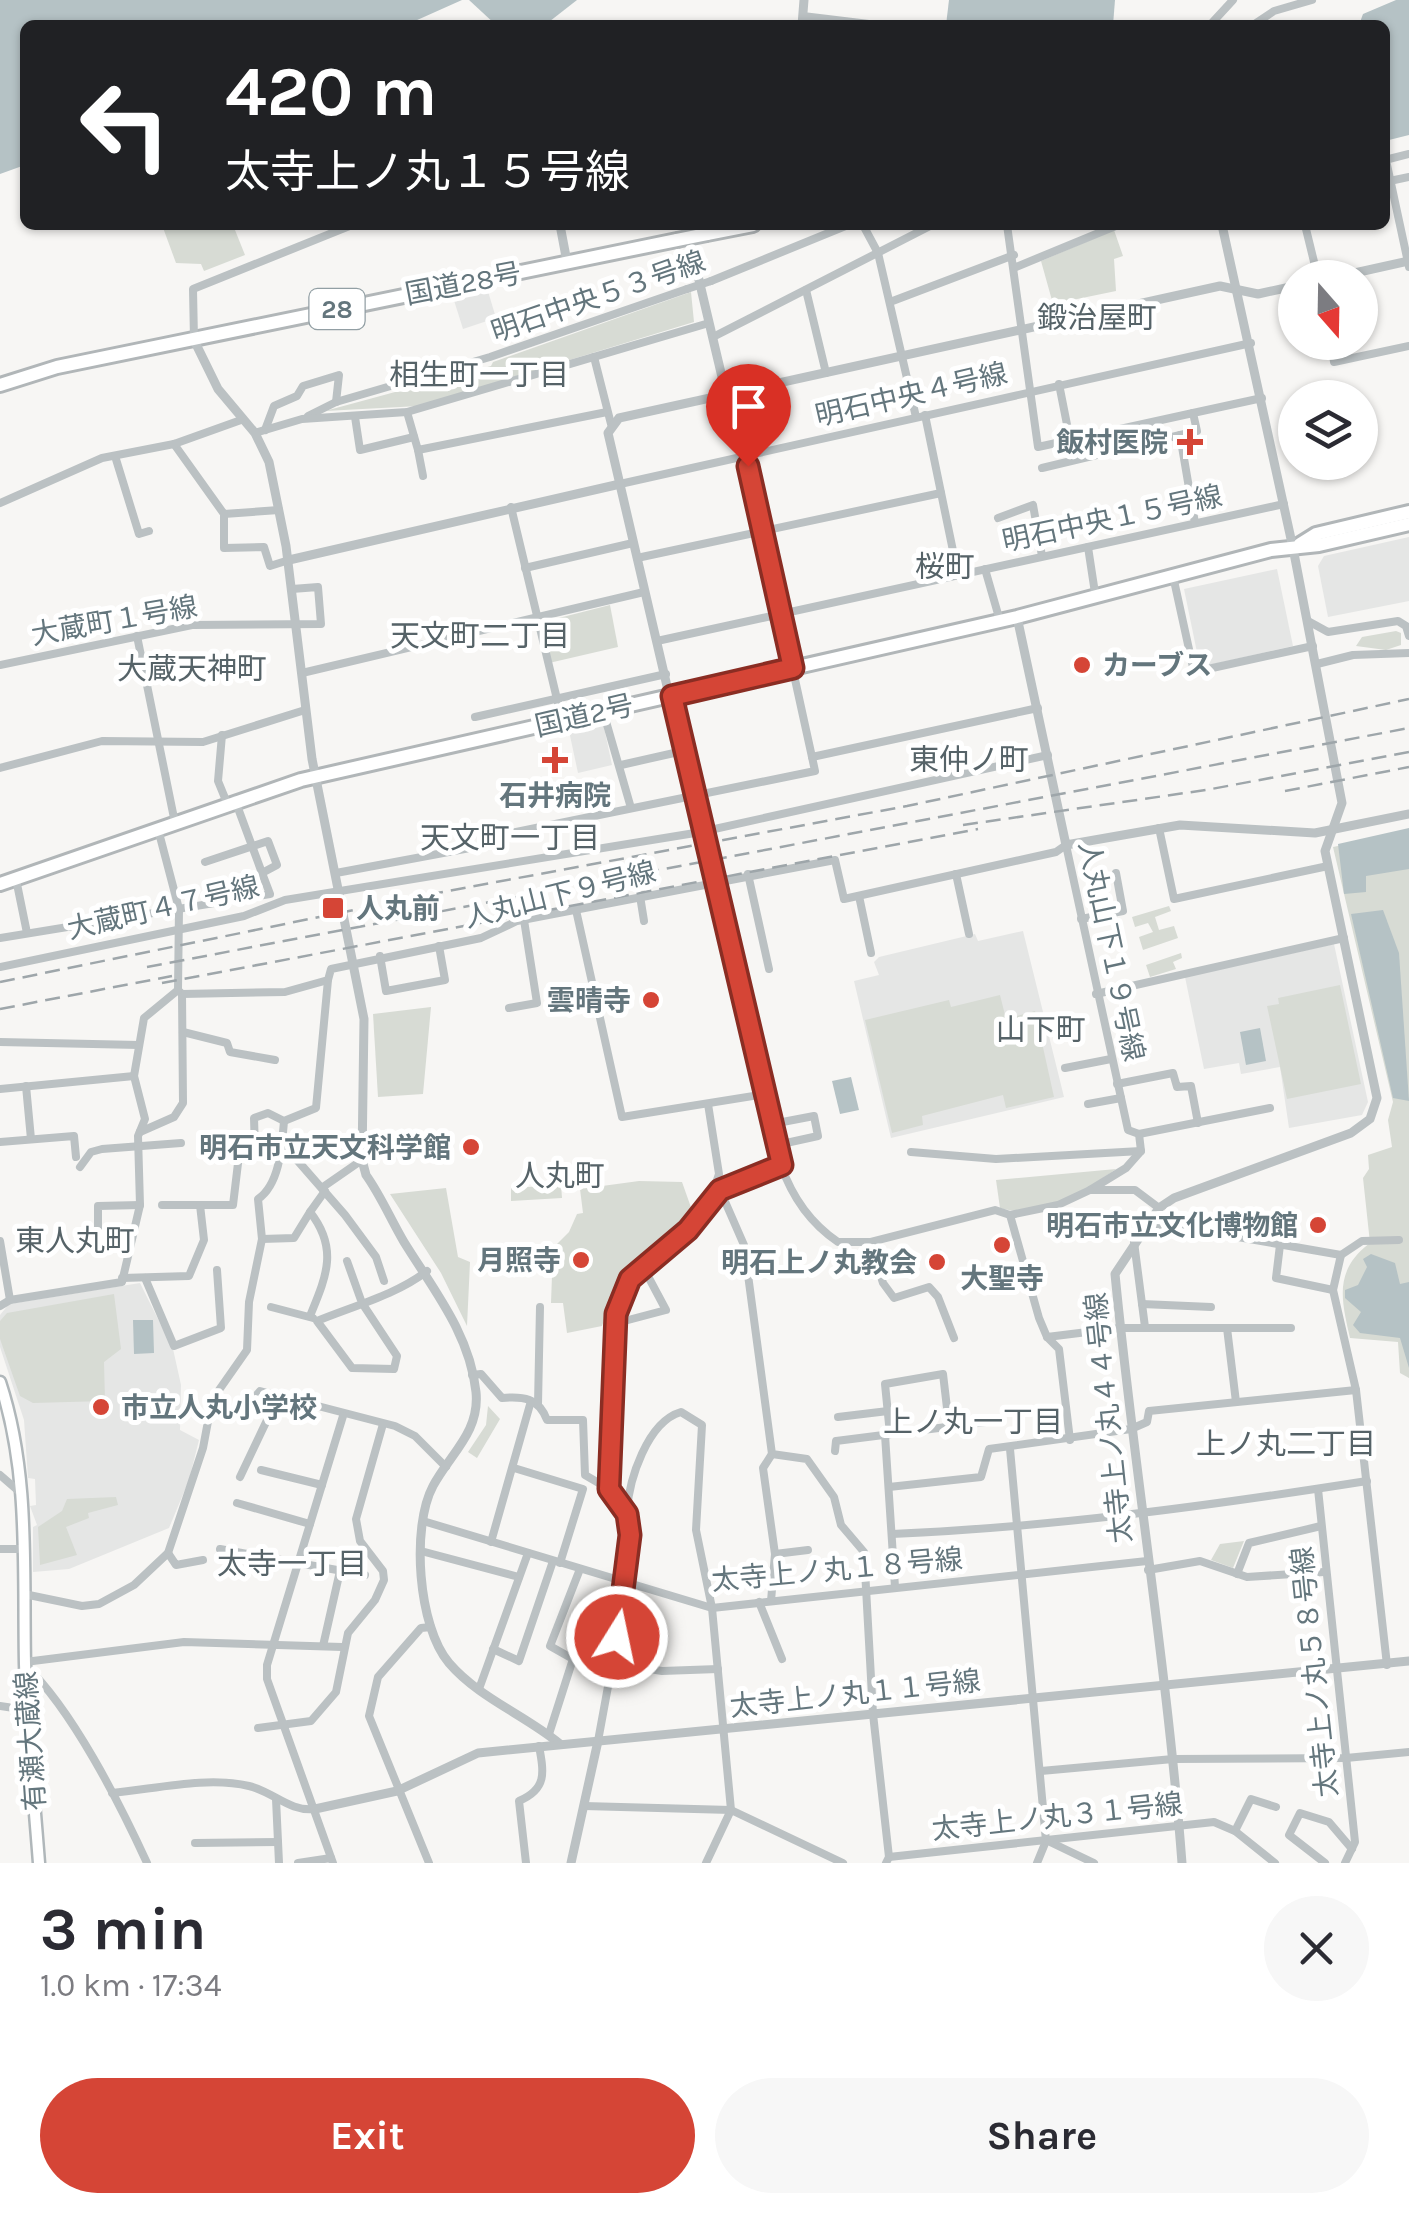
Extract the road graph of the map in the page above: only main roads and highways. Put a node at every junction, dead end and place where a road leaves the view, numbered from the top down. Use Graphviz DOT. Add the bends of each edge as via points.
graph roads {
  1 [pos="727,230"];
  2 [pos="0,385"];
  3 [pos="1409,512"];
  4 [pos="1409,524"];
  5 [pos="1294,548"];
  6 [pos="0,884"];
  7 [pos="0,1382"];
  8 [pos="39,1863"];
  1 -- 2 [label="highway, 国道28号 / 28, bridge" via="57,367"];
  3 -- 5 [label="highway, 国道2号" via="1316,534"];
  4 -- 5 [label="highway, 国道2号"];
  5 -- 6 [label="highway, 国道2号" via="316,777"];
  7 -- 8 [label="main road, 有瀬大蔵線" via="22,1494"];
}
